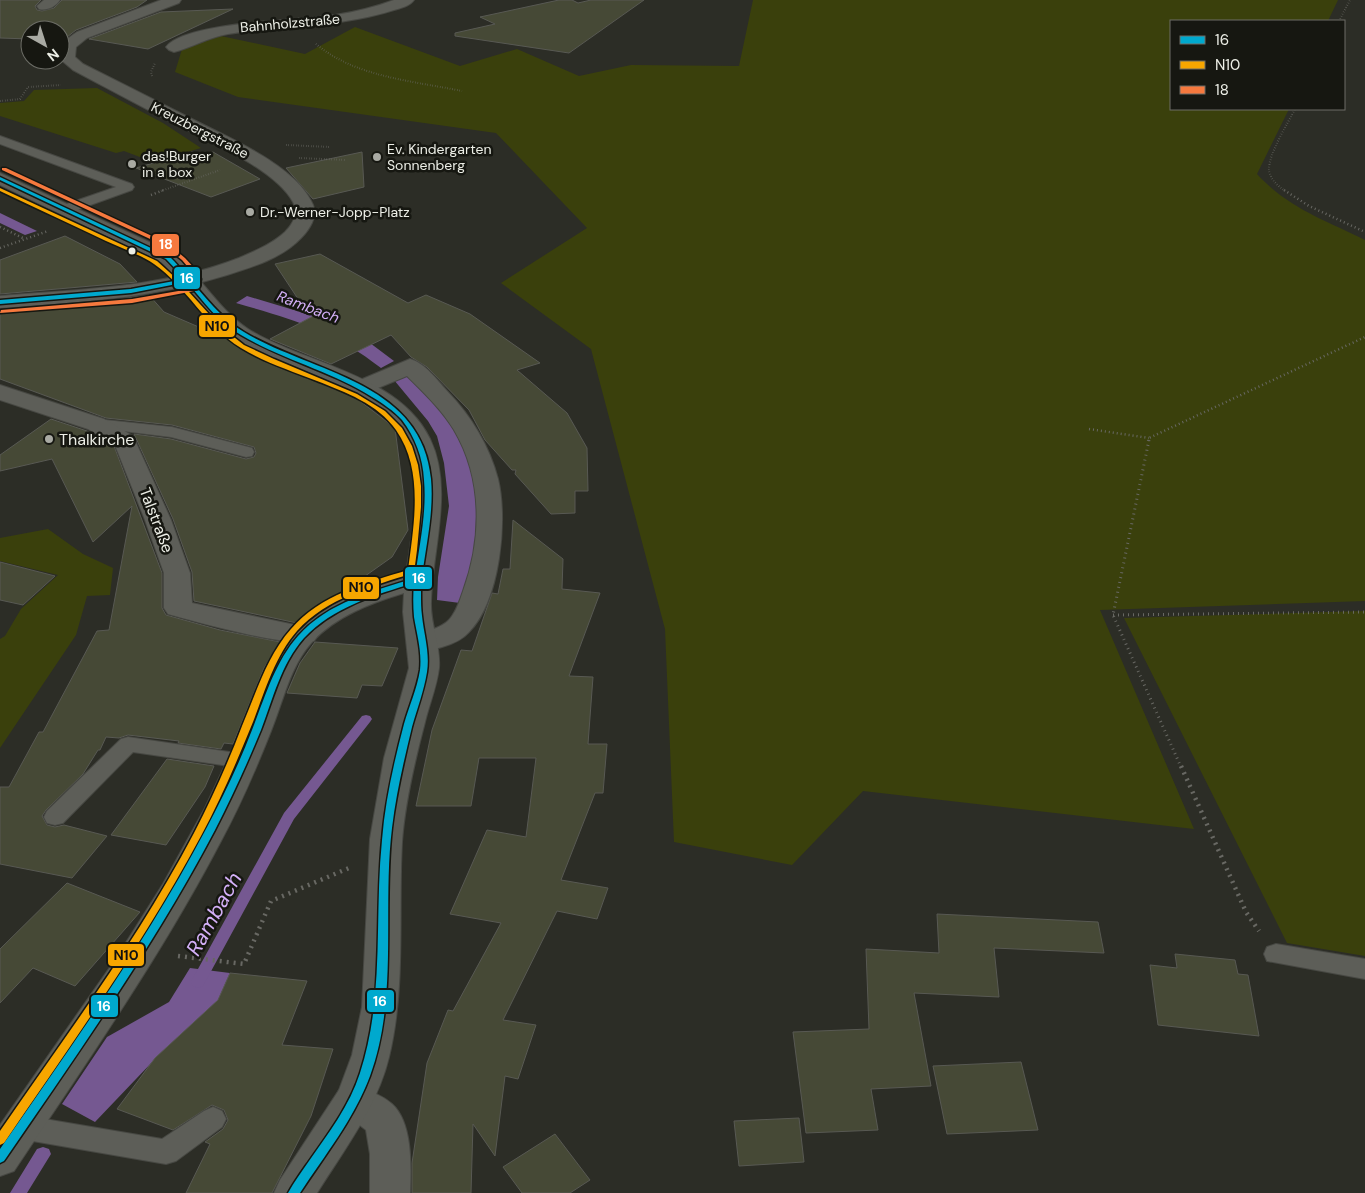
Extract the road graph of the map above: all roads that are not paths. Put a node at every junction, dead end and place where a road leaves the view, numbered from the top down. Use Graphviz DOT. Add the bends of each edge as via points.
graph roads {
  1 [pos="174,0"];
  2 [pos="407,0"];
  3 [pos="174,47"];
  4 [pos="0,140"];
  5 [pos="0,178"];
  6 [pos="66,209"];
  7 [pos="189,280"];
  8 [pos="0,302"];
  9 [pos="361,388"];
  10 [pos="0,392"];
  11 [pos="96,424"];
  12 [pos="246,452"];
  13 [pos="420,579"];
  14 [pos="304,635"];
  15 [pos="422,643"];
  16 [pos="243,761"];
  17 [pos="55,817"];
  18 [pos="1276,954"];
  19 [pos="1365,969"];
  20 [pos="353,1102"];
  21 [pos="213,1119"];
  22 [pos="21,1127"];
  23 [pos="0,1158"];
  24 [pos="294,1193"];
  25 [pos="390,1193"];
  1 -- 7 [label="street, Kreuzbergstraße" via="91,30 69,45 67,55 72,63 256,159 303,202 305,217 296,233 262,256"];
  2 -- 3 [label="street, Bahnholzstraße" via="370,13 329,21 215,31"];
  4 -- 6 [label="lane" via="128,186"];
  5 -- 6 [label="street"];
  6 -- 7 [label="street" via="160,254 174,263"];
  7 -- 8 [label="street" via="132,291"];
  7 -- 9 [label="street" via="219,317 242,334"];
  9 -- 13 [label="street" via="399,412 413,429 422,448 429,500"];
  9 -- 15 [label="street" via="410,366 459,419 483,468 490,522 489,550 482,579 469,612 459,627"];
  10 -- 11 [label="street, Talstraße"];
  11 -- 12 [label="lane" via="172,432"];
  11 -- 14 [label="street, Talstraße" via="125,441 177,573 178,608"];
  13 -- 14 [label="street" via="352,602 319,621"];
  13 -- 15 [label="street" via="417,603"];
  14 -- 16 [label="street" via="285,662"];
  15 -- 20 [label="street" via="422,680 400,758 386,839 380,1007 366,1076"];
  16 -- 17 [label="lane" via="128,744"];
  16 -- 22 [label="street" via="198,853 140,951"];
  18 -- 19 [label="lane"];
  20 -- 24 [label="street"];
  20 -- 25 [label="street" via="372,1111 385,1127"];
  21 -- 22 [label="lane" via="166,1152"];
  22 -- 23 [label="street"];
}
